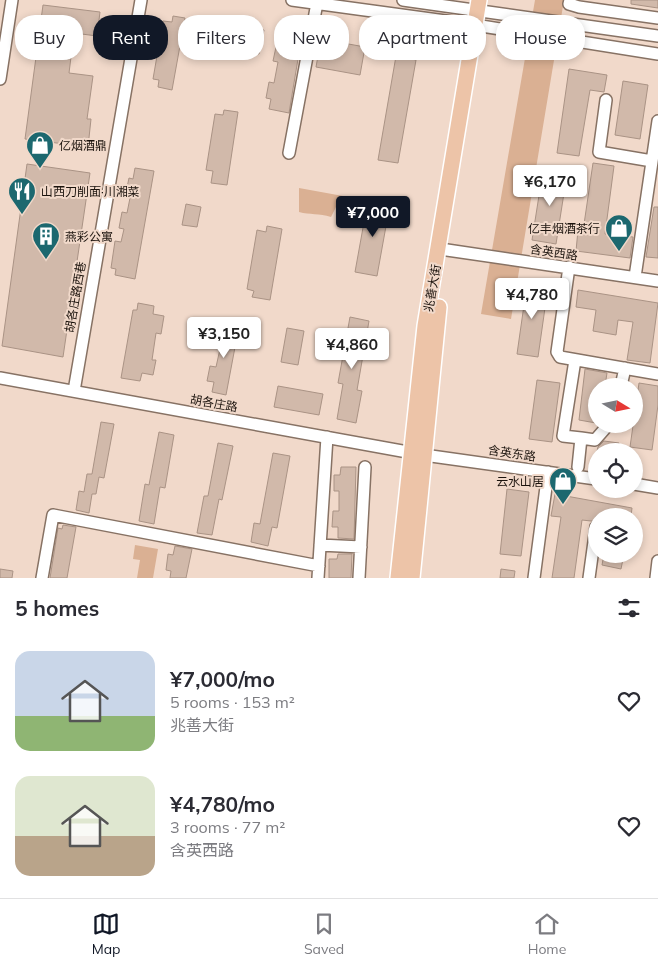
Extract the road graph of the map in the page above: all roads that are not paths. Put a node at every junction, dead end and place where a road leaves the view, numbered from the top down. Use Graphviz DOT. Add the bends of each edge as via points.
graph roads {
  1 [pos="12,0"];
  2 [pos="141,0"];
  3 [pos="292,0"];
  4 [pos="403,0"];
  5 [pos="570,0"];
  6 [pos="317,3"];
  7 [pos="482,12"];
  8 [pos="658,18"];
  9 [pos="658,36"];
  10 [pos="658,54"];
  11 [pos="0,79"];
  12 [pos="606,100"];
  13 [pos="658,121"];
  14 [pos="289,153"];
  15 [pos="652,161"];
  16 [pos="653,190"];
  17 [pos="447,250"];
  18 [pos="568,268"];
  19 [pos="635,277"];
  20 [pos="658,280"];
  21 [pos="575,360"];
  22 [pos="625,368"];
  23 [pos="658,374"];
  24 [pos="0,378"];
  25 [pos="623,378"];
  26 [pos="74,391"];
  27 [pos="601,433"];
  28 [pos="327,437"];
  29 [pos="581,438"];
  30 [pos="418,453"];
  31 [pos="365,467"];
  32 [pos="578,467"];
  33 [pos="548,472"];
  34 [pos="588,478"];
  35 [pos="643,486"];
  36 [pos="658,488"];
  37 [pos="320,544"];
  38 [pos="361,546"];
  39 [pos="658,561"];
  40 [pos="591,563"];
  41 [pos="318,566"];
  42 [pos="42,578"];
  43 [pos="318,578"];
  44 [pos="359,578"];
  45 [pos="398,578"];
  46 [pos="412,578"];
  47 [pos="534,578"];
  48 [pos="589,578"];
  49 [pos="656,578"];
  1 -- 11 [label="street"];
  2 -- 26 [label="street, 胡各庄路西巷"];
  3 -- 6 [label="street"];
  4 -- 7 [label="street"];
  5 -- 8 [label="street" via="569,4 579,7"];
  6 -- 7 [label="street"];
  6 -- 14 [label="street"];
  7 -- 9 [label="street"];
  7 -- 10 [label="street"];
  7 -- 17 [label="main road, 兆善大街"];
  7 -- 30 [label="main road, 兆善大街" via="425,326"];
  12 -- 15 [label="street" via="600,152"];
  13 -- 15 [label="street"];
  15 -- 16 [label="street"];
  16 -- 19 [label="street"];
  17 -- 18 [label="street, 含英西路"];
  17 -- 30 [label="main road, 兆善大街"];
  18 -- 19 [label="street, 含英西路"];
  18 -- 21 [label="street" via="557,352 560,357"];
  19 -- 20 [label="street, 含英西路"];
  21 -- 22 [label="street"];
  21 -- 29 [label="street" via="564,436"];
  22 -- 23 [label="street"];
  22 -- 25 [label="street"];
  24 -- 26 [label="street, 胡各庄路"];
  26 -- 28 [label="street, 胡各庄路"];
  27 -- 29 [label="street" via="595,440"];
  28 -- 30 [label="street, 胡各庄路"];
  28 -- 37 [label="street"];
  29 -- 32 [label="street"];
  30 -- 33 [label="street, 含英东路"];
  30 -- 45 [label="main road, 兆善大街"];
  30 -- 46 [label="main road, 兆善大街"];
  31 -- 38 [label="street"];
  33 -- 34 [label="street, 含英东路"];
  33 -- 47 [label="street"];
  35 -- 36 [label="street"];
  37 -- 38 [label="street"];
  37 -- 41 [label="street"];
  38 -- 44 [label="street"];
  39 -- 49 [label="street"];
  40 -- 48 [label="street"];
  41 -- 42 [label="street" via="53,514"];
  41 -- 43 [label="street"];
}
